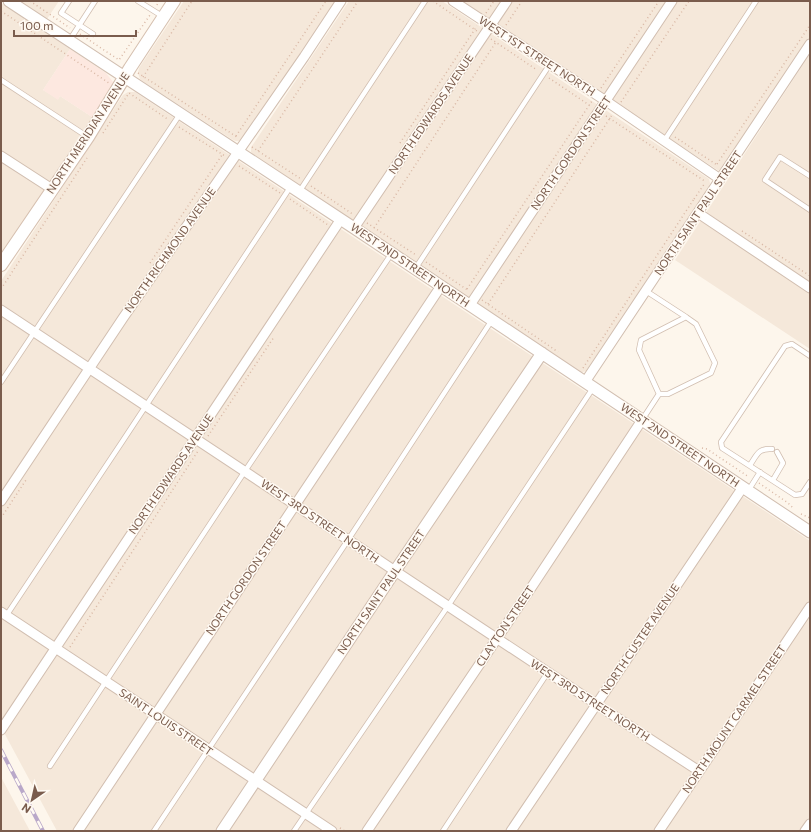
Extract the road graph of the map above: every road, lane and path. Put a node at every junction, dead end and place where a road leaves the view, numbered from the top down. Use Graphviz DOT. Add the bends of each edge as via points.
graph roads {
  1 [pos="8,1"];
  2 [pos="30,1"];
  3 [pos="69,1"];
  4 [pos="95,1"];
  5 [pos="138,1"];
  6 [pos="160,1"];
  7 [pos="174,1"];
  8 [pos="192,1"];
  9 [pos="326,1"];
  10 [pos="341,1"];
  11 [pos="358,1"];
  12 [pos="425,1"];
  13 [pos="433,1"];
  14 [pos="453,1"];
  15 [pos="494,1"];
  16 [pos="507,1"];
  17 [pos="522,1"];
  18 [pos="659,1"];
  19 [pos="672,1"];
  20 [pos="689,1"];
  21 [pos="756,1"];
  22 [pos="153,10"];
  23 [pos="164,17"];
  24 [pos="482,20"];
  25 [pos="491,25"];
  26 [pos="810,25"];
  27 [pos="79,26"];
  28 [pos="475,29"];
  29 [pos="76,31"];
  30 [pos="502,33"];
  31 [pos="93,34"];
  32 [pos="484,35"];
  33 [pos="69,41"];
  34 [pos="495,42"];
  35 [pos="810,44"];
  36 [pos="550,64"];
  37 [pos="544,75"];
  38 [pos="143,77"];
  39 [pos="125,78"];
  40 [pos="1,80"];
  41 [pos="597,95"];
  42 [pos="606,101"];
  43 [pos="590,105"];
  44 [pos="617,109"];
  45 [pos="599,111"];
  46 [pos="177,118"];
  47 [pos="610,119"];
  48 [pos="103,133"];
  49 [pos="236,136"];
  50 [pos="88,137"];
  51 [pos="664,141"];
  52 [pos="397,148"];
  53 [pos="258,151"];
  54 [pos="91,152"];
  55 [pos="238,152"];
  56 [pos="1,156"];
  57 [pos="231,161"];
  58 [pos="711,173"];
  59 [pos="810,176"];
  60 [pos="720,179"];
  61 [pos="706,182"];
  62 [pos="52,189"];
  63 [pos="295,189"];
  64 [pos="284,196"];
  65 [pos="694,199"];
  66 [pos="809,207"];
  67 [pos="700,209"];
  68 [pos="341,219"];
  69 [pos="328,225"];
  70 [pos="354,228"];
  71 [pos="374,228"];
  72 [pos="741,230"];
  73 [pos="392,253"];
  74 [pos="1,265"];
  75 [pos="415,269"];
  76 [pos="810,276"];
  77 [pos="441,286"];
  78 [pos="810,288"];
  79 [pos="1,289"];
  80 [pos="467,290"];
  81 [pos="646,291"];
  82 [pos="488,304"];
  83 [pos="470,305"];
  84 [pos="1,310"];
  85 [pos="686,317"];
  86 [pos="492,320"];
  87 [pos="34,332"];
  88 [pos="274,337"];
  89 [pos="542,353"];
  90 [pos="810,356"];
  91 [pos="89,368"];
  92 [pos="582,368"];
  93 [pos="1,382"];
  94 [pos="589,385"];
  95 [pos="659,394"];
  96 [pos="146,406"];
  97 [pos="642,420"];
  98 [pos="196,435"];
  99 [pos="203,444"];
  100 [pos="772,449"];
  101 [pos="777,452"];
  102 [pos="750,465"];
  103 [pos="245,471"];
  104 [pos="760,472"];
  105 [pos="772,480"];
  106 [pos="810,482"];
  107 [pos="745,489"];
  108 [pos="1,501"];
  109 [pos="295,505"];
  110 [pos="810,532"];
  111 [pos="348,540"];
  112 [pos="395,571"];
  113 [pos="448,606"];
  114 [pos="810,607"];
  115 [pos="3,614"];
  116 [pos="497,639"];
  117 [pos="55,648"];
  118 [pos="69,648"];
  119 [pos="548,672"];
  120 [pos="106,682"];
  121 [pos="596,704"];
  122 [pos="155,715"];
  123 [pos="1,730"];
  124 [pos="208,750"];
  125 [pos="50,766"];
  126 [pos="699,771"];
  127 [pos="255,781"];
  128 [pos="305,813"];
  129 [pos="810,824"];
  130 [pos="336,829"];
  131 [pos="78,831"];
  132 [pos="154,831"];
  133 [pos="222,831"];
  134 [pos="294,831"];
  135 [pos="345,831"];
  136 [pos="367,831"];
  137 [pos="443,831"];
  138 [pos="512,831"];
  139 [pos="659,831"];
  140 [pos="806,831"];
  1 -- 33 [label="street, WEST 2ND STREET NORTH"];
  2 -- 29 [label="path"];
  3 -- 27 [label="lane" via="61,13"];
  4 -- 27 [label="lane"];
  5 -- 22 [label="lane"];
  6 -- 22 [label="path"];
  7 -- 23 [label="main road, NORTH MERIDIAN AVENUE"];
  8 -- 38 [label="path"];
  9 -- 49 [label="path"];
  10 -- 55 [label="street, NORTH RICHMOND AVENUE"];
  11 -- 53 [label="path"];
  12 -- 63 [label="lane"];
  13 -- 28 [label="path"];
  14 -- 24 [label="street, WEST 1ST STREET NORTH"];
  15 -- 24 [label="path"];
  16 -- 25 [label="street, NORTH EDWARDS AVENUE"];
  17 -- 30 [label="path"];
  18 -- 41 [label="path"];
  19 -- 42 [label="street, NORTH GORDON STREET"];
  20 -- 44 [label="path"];
  21 -- 51 [label="lane"];
  22 -- 23 [label="lane"];
  22 -- 29 [label="path" via="119,60"];
  23 -- 39 [label="main road, NORTH MERIDIAN AVENUE"];
  24 -- 25 [label="street, WEST 1ST STREET NORTH"];
  24 -- 28 [label="path"];
  25 -- 30 [label="street, WEST 1ST STREET NORTH"];
  25 -- 32 [label="street, NORTH EDWARDS AVENUE"];
  26 -- 58 [label="path"];
  27 -- 29 [label="lane"];
  27 -- 31 [label="lane"];
  28 -- 32 [label="path"];
  28 -- 52 [label="path"];
  29 -- 33 [label="lane"];
  30 -- 34 [label="path"];
  30 -- 36 [label="street, WEST 1ST STREET NORTH"];
  32 -- 34 [label="path"];
  32 -- 70 [label="street, NORTH EDWARDS AVENUE"];
  33 -- 39 [label="street, WEST 2ND STREET NORTH"];
  34 -- 37 [label="path"];
  34 -- 71 [label="path"];
  35 -- 60 [label="street, NORTH SAINT PAUL STREET"];
  36 -- 37 [label="lane"];
  36 -- 41 [label="street, WEST 1ST STREET NORTH"];
  37 -- 43 [label="path"];
  37 -- 75 [label="lane"];
  39 -- 46 [label="street, WEST 2ND STREET NORTH"];
  39 -- 50 [label="main road, NORTH MERIDIAN AVENUE"];
  40 -- 50 [label="lane"];
  41 -- 42 [label="street, WEST 1ST STREET NORTH"];
  41 -- 43 [label="path"];
  42 -- 44 [label="street, WEST 1ST STREET NORTH"];
  42 -- 45 [label="street, NORTH GORDON STREET"];
  43 -- 45 [label="path"];
  43 -- 80 [label="path"];
  44 -- 47 [label="path"];
  44 -- 51 [label="street, WEST 1ST STREET NORTH"];
  45 -- 47 [label="path"];
  45 -- 83 [label="street, NORTH GORDON STREET"];
  46 -- 48 [label="path" via="129,94"];
  46 -- 55 [label="street, WEST 2ND STREET NORTH"];
  46 -- 57 [label="path"];
  46 -- 87 [label="lane"];
  47 -- 61 [label="path"];
  47 -- 82 [label="path"];
  50 -- 62 [label="main road, NORTH MERIDIAN AVENUE"];
  51 -- 58 [label="street, WEST 1ST STREET NORTH"];
  54 -- 79 [label="path"];
  55 -- 57 [label="street, NORTH RICHMOND AVENUE"];
  55 -- 63 [label="street, WEST 2ND STREET NORTH"];
  56 -- 62 [label="street"];
  57 -- 64 [label="path"];
  57 -- 91 [label="street, NORTH RICHMOND AVENUE"];
  58 -- 60 [label="street, WEST 1ST STREET NORTH"];
  58 -- 61 [label="path"];
  59 -- 66 [label="lane" via="780,157 765,180"];
  60 -- 67 [label="street, NORTH SAINT PAUL STREET"];
  61 -- 65 [label="path"];
  62 -- 74 [label="main road, NORTH MERIDIAN AVENUE"];
  63 -- 64 [label="lane"];
  63 -- 68 [label="street, WEST 2ND STREET NORTH"];
  64 -- 69 [label="path"];
  64 -- 96 [label="lane"];
  65 -- 67 [label="path"];
  65 -- 92 [label="path"];
  67 -- 78 [label="street"];
  67 -- 81 [label="street, NORTH SAINT PAUL STREET"];
  68 -- 70 [label="street, WEST 2ND STREET NORTH"];
  68 -- 98 [label="street, NORTH EDWARDS AVENUE"];
  70 -- 73 [label="street, WEST 2ND STREET NORTH"];
  72 -- 76 [label="path"];
  73 -- 75 [label="street, WEST 2ND STREET NORTH"];
  73 -- 103 [label="lane"];
  75 -- 77 [label="street, WEST 2ND STREET NORTH"];
  77 -- 83 [label="street, WEST 2ND STREET NORTH"];
  77 -- 109 [label="street, NORTH GORDON STREET"];
  81 -- 85 [label="lane"];
  81 -- 94 [label="street, NORTH SAINT PAUL STREET"];
  83 -- 86 [label="street, WEST 2ND STREET NORTH"];
  84 -- 87 [label="street, WEST 3RD STREET NORTH"];
  85 -- 95 [label="lane" via="641,340 639,350"];
  85 -- 95 [label="lane" via="696,324 715,363 711,373 668,394"];
  86 -- 89 [label="street, WEST 2ND STREET NORTH"];
  86 -- 111 [label="lane"];
  87 -- 91 [label="street, WEST 3RD STREET NORTH"];
  87 -- 93 [label="lane"];
  88 -- 98 [label="path" via="207,438"];
  89 -- 94 [label="street, WEST 2ND STREET NORTH"];
  89 -- 112 [label="street, NORTH SAINT PAUL STREET"];
  90 -- 102 [label="lane" via="792,344 785,346 721,442 722,448"];
  91 -- 96 [label="street, WEST 3RD STREET NORTH"];
  91 -- 108 [label="street, NORTH RICHMOND AVENUE"];
  94 -- 97 [label="street, WEST 2ND STREET NORTH"];
  94 -- 113 [label="lane"];
  95 -- 97 [label="lane"];
  96 -- 98 [label="street, WEST 3RD STREET NORTH"];
  96 -- 115 [label="lane"];
  97 -- 107 [label="street, WEST 2ND STREET NORTH"];
  97 -- 116 [label="street, CLAYTON STREET"];
  98 -- 99 [label="street, WEST 3RD STREET NORTH"];
  98 -- 117 [label="street, NORTH EDWARDS AVENUE"];
  99 -- 103 [label="street, WEST 3RD STREET NORTH"];
  99 -- 118 [label="path"];
  100 -- 102 [label="lane" via="758,452"];
  101 -- 105 [label="lane" via="783,462"];
  102 -- 104 [label="lane"];
  103 -- 109 [label="street, WEST 3RD STREET NORTH"];
  103 -- 120 [label="lane"];
  104 -- 105 [label="lane"];
  104 -- 107 [label="lane"];
  105 -- 106 [label="lane" via="795,495 802,494"];
  107 -- 110 [label="street, WEST 2ND STREET NORTH"];
  107 -- 121 [label="street, NORTH CUSTER AVENUE"];
  109 -- 111 [label="street, WEST 3RD STREET NORTH"];
  109 -- 122 [label="street, NORTH GORDON STREET"];
  111 -- 112 [label="street, WEST 3RD STREET NORTH"];
  111 -- 124 [label="lane"];
  112 -- 113 [label="street, WEST 3RD STREET NORTH"];
  112 -- 127 [label="street, NORTH SAINT PAUL STREET"];
  113 -- 116 [label="street, WEST 3RD STREET NORTH"];
  113 -- 128 [label="lane"];
  114 -- 126 [label="street, NORTH MOUNT CARMEL STREET"];
  115 -- 117 [label="street, SAINT LOUIS STREET"];
  116 -- 119 [label="street, WEST 3RD STREET NORTH"];
  116 -- 136 [label="street, CLAYTON STREET"];
  117 -- 120 [label="street, SAINT LOUIS STREET"];
  117 -- 123 [label="street, NORTH EDWARDS AVENUE"];
  119 -- 121 [label="street, WEST 3RD STREET NORTH"];
  119 -- 137 [label="lane"];
  120 -- 122 [label="street, SAINT LOUIS STREET"];
  120 -- 125 [label="lane"];
  121 -- 126 [label="street, WEST 3RD STREET NORTH"];
  121 -- 138 [label="street, NORTH CUSTER AVENUE"];
  122 -- 124 [label="street, SAINT LOUIS STREET"];
  122 -- 131 [label="street, NORTH GORDON STREET"];
  124 -- 127 [label="street, SAINT LOUIS STREET"];
  124 -- 132 [label="lane"];
  126 -- 139 [label="street, NORTH MOUNT CARMEL STREET"];
  127 -- 128 [label="street, SAINT LOUIS STREET"];
  127 -- 133 [label="street, NORTH SAINT PAUL STREET"];
  128 -- 130 [label="street, SAINT LOUIS STREET"];
  128 -- 134 [label="lane"];
  129 -- 140 [label="street"];
  130 -- 135 [label="path"];
}
